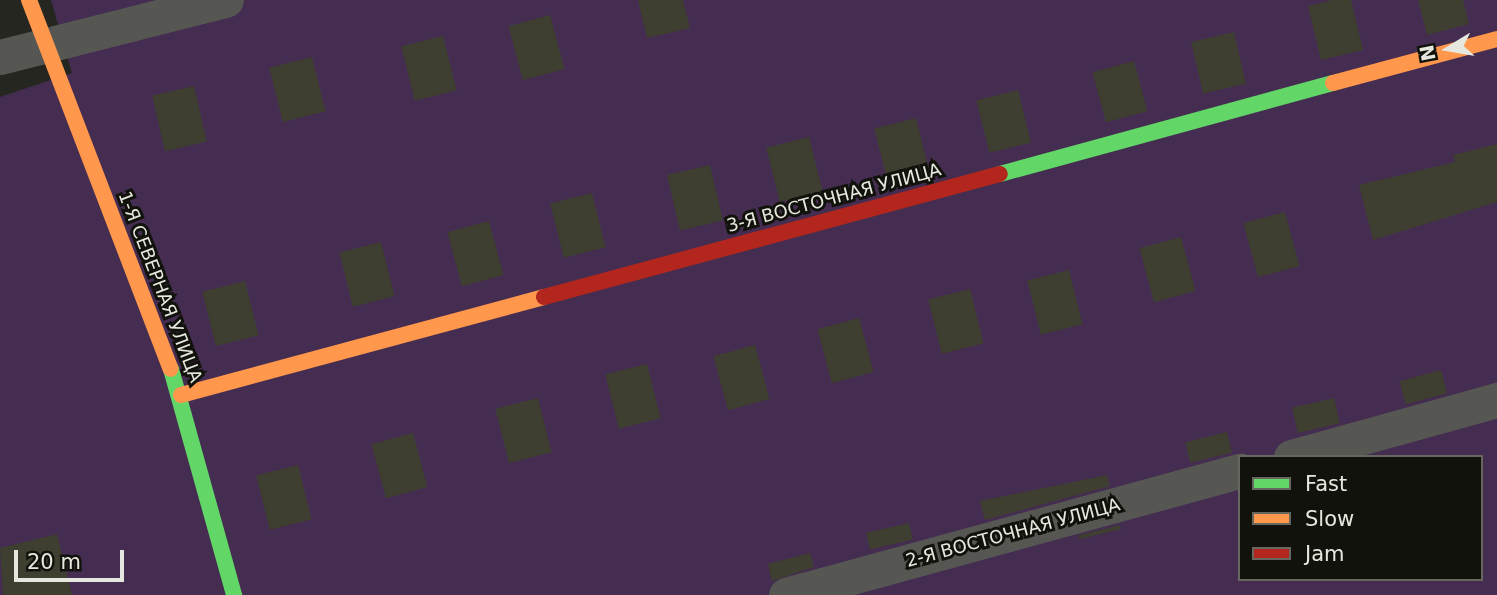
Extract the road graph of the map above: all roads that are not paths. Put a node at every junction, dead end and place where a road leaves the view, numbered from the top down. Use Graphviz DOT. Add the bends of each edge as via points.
graph roads {
  1 [pos="29,0"];
  2 [pos="226,0"];
  3 [pos="1497,39"];
  4 [pos="44,42"];
  5 [pos="0,57"];
  6 [pos="181,395"];
  7 [pos="1497,400"];
  8 [pos="1298,455"];
  9 [pos="1238,472"];
  10 [pos="234,595"];
  11 [pos="786,595"];
  1 -- 4 [label="street, 1-Я СЕВЕРНАЯ УЛИЦА"];
  2 -- 4 [label="street"];
  3 -- 6 [label="street, 3-Я ВОСТОЧНАЯ УЛИЦА"];
  4 -- 5 [label="street"];
  4 -- 6 [label="street, 1-Я СЕВЕРНАЯ УЛИЦА"];
  6 -- 10 [label="street, 1-Я СЕВЕРНАЯ УЛИЦА"];
  7 -- 8 [label="street"];
  9 -- 11 [label="street, 2-Я ВОСТОЧНАЯ УЛИЦА"];
}
